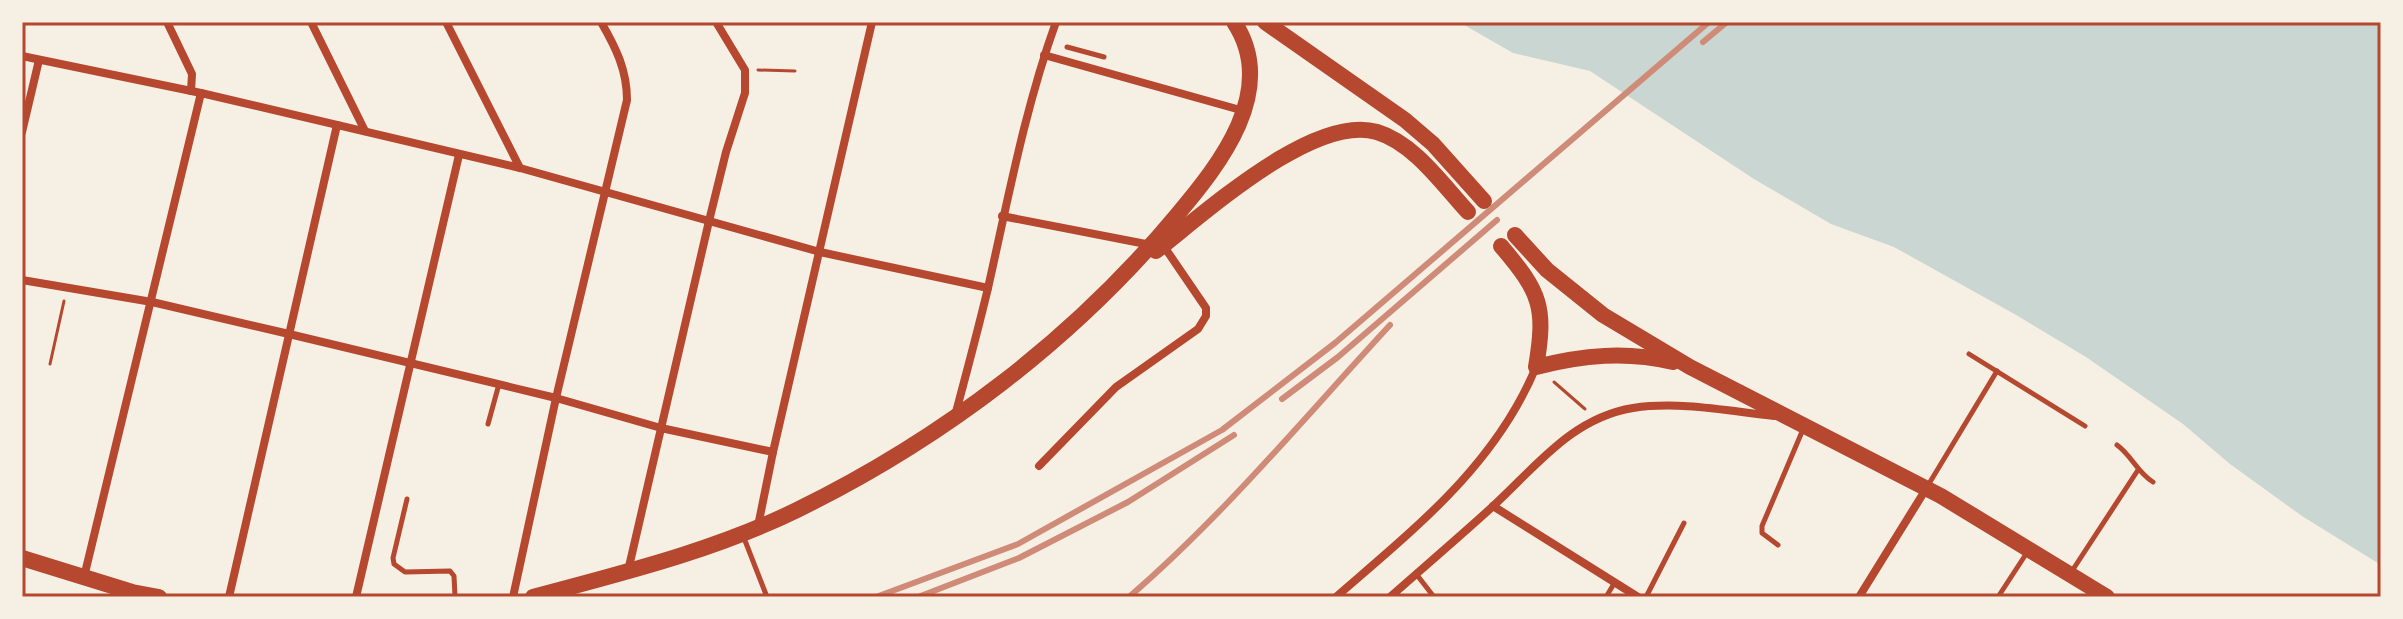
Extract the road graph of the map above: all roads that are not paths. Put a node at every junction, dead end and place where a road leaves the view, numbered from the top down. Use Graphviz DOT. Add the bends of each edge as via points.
graph roads {
  1 [pos="167,22"];
  2 [pos="311,22"];
  3 [pos="446,22"];
  4 [pos="601,22"];
  5 [pos="716,22"];
  6 [pos="872,22"];
  7 [pos="1056,22"];
  8 [pos="1234,22"];
  9 [pos="1265,22"];
  10 [pos="1067,47"];
  11 [pos="1081,51"];
  12 [pos="1044,55"];
  13 [pos="22,56"];
  14 [pos="1104,57"];
  15 [pos="39,60"];
  16 [pos="1078,65"];
  17 [pos="196,92"];
  18 [pos="1244,111"];
  19 [pos="337,125"];
  20 [pos="365,131"];
  21 [pos="22,132"];
  22 [pos="459,155"];
  23 [pos="520,168"];
  24 [pos="607,192"];
  25 [pos="1484,201"];
  26 [pos="1468,212"];
  27 [pos="1002,216"];
  28 [pos="709,221"];
  29 [pos="1515,235"];
  30 [pos="1158,245"];
  31 [pos="1501,246"];
  32 [pos="820,252"];
  33 [pos="22,280"];
  34 [pos="988,288"];
  35 [pos="152,302"];
  36 [pos="289,334"];
  37 [pos="1969,354"];
  38 [pos="411,362"];
  39 [pos="1536,367"];
  40 [pos="1690,367"];
  41 [pos="1997,371"];
  42 [pos="499,384"];
  43 [pos="556,398"];
  44 [pos="956,416"];
  45 [pos="1786,417"];
  46 [pos="488,424"];
  47 [pos="1804,426"];
  48 [pos="2085,426"];
  49 [pos="661,428"];
  50 [pos="2117,445"];
  51 [pos="773,452"];
  52 [pos="1039,466"];
  53 [pos="2138,470"];
  54 [pos="2153,482"];
  55 [pos="1927,488"];
  56 [pos="407,499"];
  57 [pos="1493,506"];
  58 [pos="1684,523"];
  59 [pos="758,526"];
  60 [pos="742,533"];
  61 [pos="1778,545"];
  62 [pos="2029,550"];
  63 [pos="22,558"];
  64 [pos="628,571"];
  65 [pos="1416,574"];
  66 [pos="2070,574"];
  67 [pos="84,577"];
  68 [pos="1615,582"];
  69 [pos="159,597"];
  70 [pos="229,597"];
  71 [pos="356,597"];
  72 [pos="455,597"];
  73 [pos="513,597"];
  74 [pos="533,597"];
  75 [pos="767,597"];
  76 [pos="1336,597"];
  77 [pos="1390,597"];
  78 [pos="1434,597"];
  79 [pos="1606,597"];
  80 [pos="1638,597"];
  81 [pos="1646,597"];
  82 [pos="1859,597"];
  83 [pos="1998,597"];
  84 [pos="2107,597"];
  1 -- 17 [label="street"];
  2 -- 20 [label="street"];
  3 -- 23 [label="street"];
  4 -- 24 [label="street" via="627,82"];
  5 -- 28 [label="street" via="745,70 745,93"];
  6 -- 32 [label="street"];
  7 -- 12 [label="street"];
  8 -- 18 [label="main road" via="1250,56"];
  9 -- 25 [label="main road" via="1405,120"];
  10 -- 11 [label="lane"];
  11 -- 14 [label="lane"];
  11 -- 16 [label="lane"];
  12 -- 16 [label="street"];
  12 -- 27 [label="street"];
  13 -- 15 [label="street"];
  15 -- 17 [label="street"];
  15 -- 21 [label="street"];
  16 -- 18 [label="street"];
  17 -- 19 [label="street"];
  17 -- 35 [label="street"];
  18 -- 30 [label="main road" via="1224,155"];
  19 -- 20 [label="street"];
  19 -- 36 [label="street"];
  20 -- 22 [label="street"];
  22 -- 23 [label="street"];
  22 -- 38 [label="street"];
  23 -- 24 [label="street"];
  24 -- 28 [label="street"];
  24 -- 43 [label="street"];
  26 -- 30 [label="main road" via="1414,155 1377,132 1338,132 1283,157"];
  27 -- 30 [label="street"];
  27 -- 34 [label="street"];
  28 -- 32 [label="street"];
  28 -- 49 [label="street"];
  29 -- 40 [label="main road" via="1573,293"];
  30 -- 44 [label="main road" via="1052,344"];
  30 -- 52 [label="street" via="1206,308 1203,323 1116,387"];
  31 -- 39 [label="main road" via="1539,305 1542,329"];
  32 -- 34 [label="street"];
  32 -- 51 [label="street"];
  33 -- 35 [label="street"];
  34 -- 44 [label="street"];
  35 -- 36 [label="street"];
  35 -- 67 [label="street"];
  36 -- 38 [label="street"];
  36 -- 70 [label="street"];
  37 -- 41 [label="lane"];
  38 -- 42 [label="street"];
  38 -- 71 [label="street"];
  39 -- 40 [label="main road" via="1613,354"];
  39 -- 76 [label="street" via="1472,470 1442,505"];
  40 -- 45 [label="main road"];
  41 -- 48 [label="lane"];
  41 -- 55 [label="lane"];
  42 -- 43 [label="street"];
  42 -- 46 [label="lane"];
  43 -- 49 [label="street"];
  43 -- 73 [label="street"];
  44 -- 59 [label="main road" via="886,463"];
  45 -- 47 [label="main road"];
  45 -- 57 [label="street" via="1661,406 1596,419 1558,443"];
  47 -- 55 [label="main road"];
  47 -- 61 [label="lane" via="1762,526 1762,533"];
  49 -- 51 [label="street"];
  49 -- 64 [label="street"];
  50 -- 53 [label="lane"];
  51 -- 59 [label="street"];
  53 -- 54 [label="lane"];
  53 -- 66 [label="lane"];
  55 -- 62 [label="main road"];
  55 -- 82 [label="street"];
  56 -- 72 [label="lane" via="394,564 405,572 450,571"];
  57 -- 65 [label="street"];
  57 -- 68 [label="street"];
  58 -- 81 [label="lane"];
  59 -- 60 [label="main road"];
  60 -- 64 [label="main road"];
  60 -- 75 [label="lane"];
  62 -- 66 [label="main road"];
  62 -- 83 [label="lane"];
  63 -- 67 [label="main road"];
  64 -- 74 [label="main road"];
  65 -- 77 [label="street"];
  65 -- 78 [label="lane"];
  66 -- 84 [label="main road"];
  67 -- 69 [label="main road"];
  68 -- 79 [label="lane"];
  68 -- 80 [label="street"];
}
